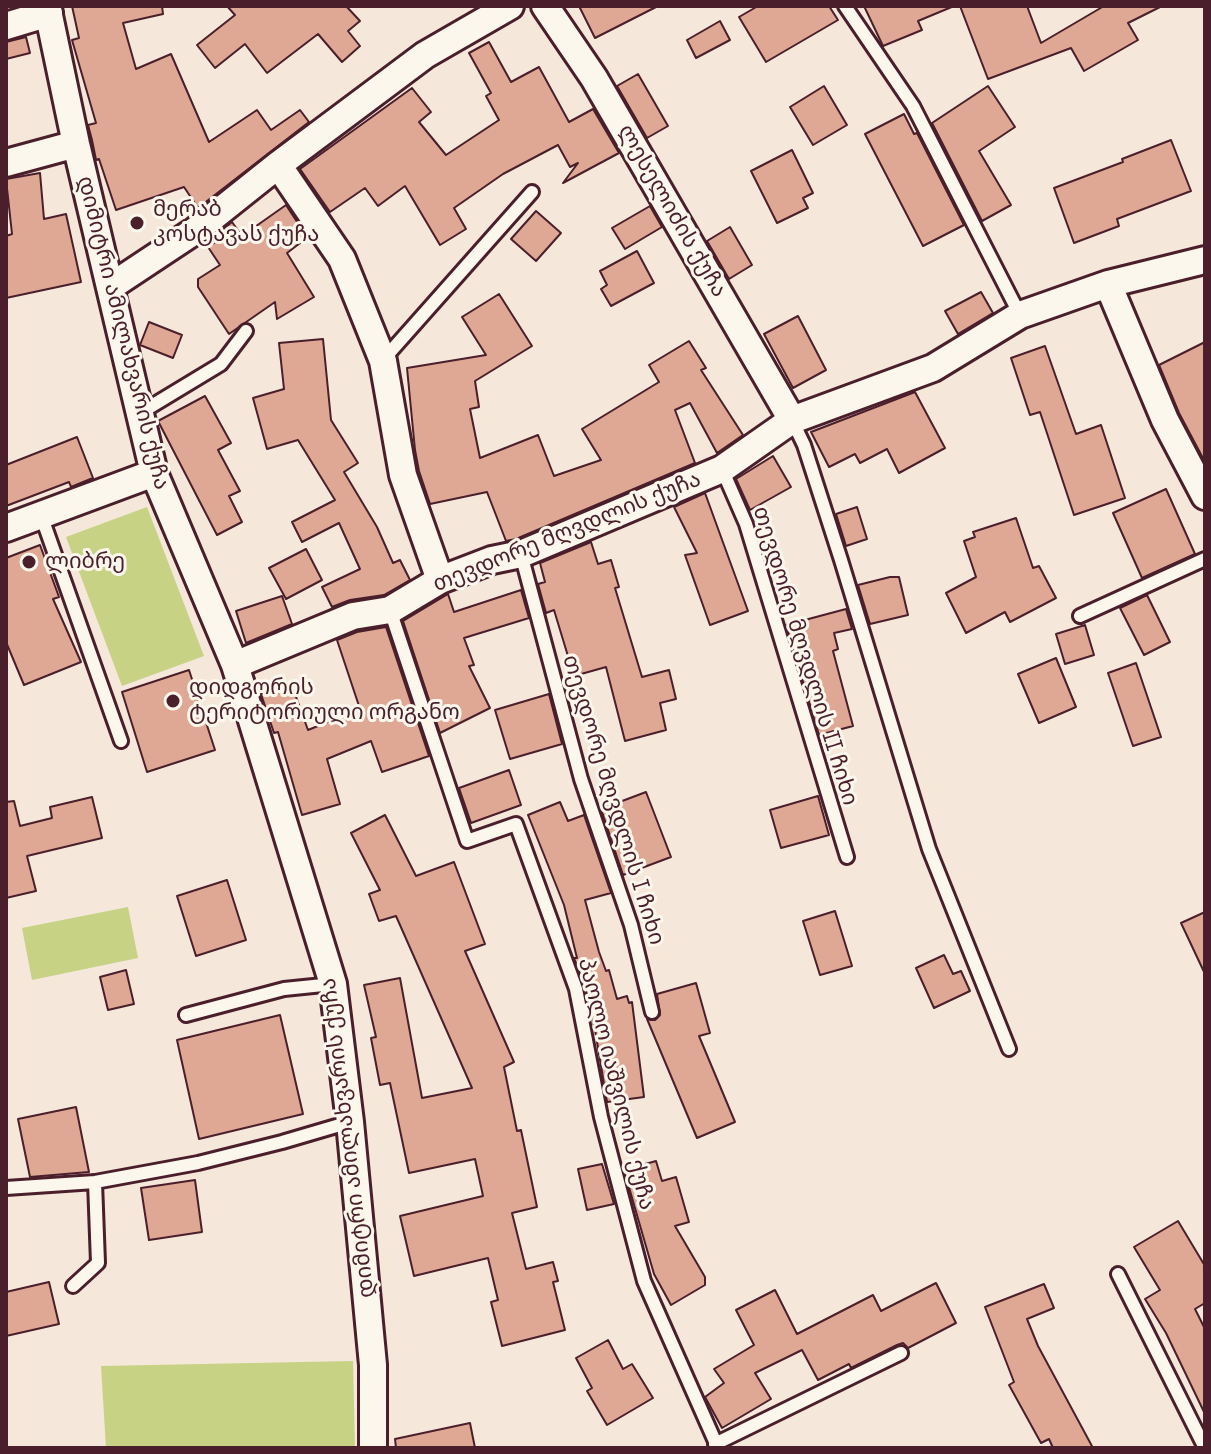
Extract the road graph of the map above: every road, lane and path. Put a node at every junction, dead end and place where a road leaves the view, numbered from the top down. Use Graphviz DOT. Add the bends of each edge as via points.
graph roads {
  1 [pos="510,6"];
  2 [pos="545,6"];
  3 [pos="845,6"];
  4 [pos="48,9"];
  5 [pos="6,26"];
  6 [pos="76,144"];
  7 [pos="6,163"];
  8 [pos="278,165"];
  9 [pos="532,192"];
  10 [pos="1205,260"];
  11 [pos="1108,284"];
  12 [pos="110,287"];
  13 [pos="1020,315"];
  14 [pos="246,331"];
  15 [pos="383,361"];
  16 [pos="140,413"];
  17 [pos="792,420"];
  18 [pos="722,469"];
  19 [pos="154,473"];
  20 [pos="1205,496"];
  21 [pos="41,515"];
  22 [pos="6,528"];
  23 [pos="521,554"];
  24 [pos="1205,559"];
  25 [pos="440,580"];
  26 [pos="390,610"];
  27 [pos="1080,616"];
  28 [pos="235,665"];
  29 [pos="121,741"];
  30 [pos="847,857"];
  31 [pos="333,984"];
  32 [pos="652,1012"];
  33 [pos="186,1015"];
  34 [pos="1009,1049"];
  35 [pos="350,1122"];
  36 [pos="95,1182"];
  37 [pos="6,1188"];
  38 [pos="1118,1274"];
  39 [pos="73,1286"];
  40 [pos="901,1353"];
  41 [pos="373,1365"];
  42 [pos="716,1446"];
  43 [pos="373,1448"];
  44 [pos="388,1448"];
  45 [pos="1205,1448"];
  1 -- 8 [label="street" via="425,55"];
  2 -- 17 [label="street, ლესელიძის ქუჩა" via="594,78"];
  3 -- 13 [label="lane" via="913,106"];
  4 -- 5 [label="street"];
  4 -- 6 [label="street, დიმიტრი ამილახვარის ქუჩა"];
  6 -- 7 [label="street"];
  6 -- 12 [label="street, დიმიტრი ამილახვარის ქუჩა"];
  8 -- 12 [label="street" via="199,228"];
  8 -- 15 [label="street" via="342,259"];
  9 -- 15 [label="lane"];
  10 -- 11 [label="street, თევდორე მღვდლის ქუჩა"];
  11 -- 13 [label="street, თევდორე მღვდლის ქუჩა"];
  11 -- 20 [label="street" via="1165,420"];
  12 -- 16 [label="street, დიმიტრი ამილახვარის ქუჩა"];
  13 -- 17 [label="street, თევდორე მღვდლის ქუჩა" via="933,368"];
  14 -- 16 [label="lane" via="221,364"];
  15 -- 25 [label="street" via="403,475"];
  16 -- 19 [label="street, დიმიტრი ამილახვარის ქუჩა"];
  17 -- 18 [label="street, თევდორე მღვდლის ქუჩა"];
  17 -- 34 [label="lane" via="929,849"];
  18 -- 23 [label="street, თევდორე მღვდლის ქუჩა"];
  18 -- 30 [label="lane, თევდორე მღვდლის II ჩიხი" via="746,524"];
  19 -- 21 [label="street"];
  19 -- 28 [label="street, დიმიტრი ამილახვარის ქუჩა"];
  21 -- 22 [label="street"];
  21 -- 29 [label="lane"];
  23 -- 25 [label="street, თევდორე მღვდლის ქუჩა"];
  23 -- 32 [label="lane, თევდორე მღვდლის I ჩიხი" via="581,779 631,925"];
  24 -- 27 [label="lane"];
  25 -- 26 [label="street, თევდორე მღვდლის ქუჩა"];
  26 -- 28 [label="street, თევდორე მღვდლის ქუჩა" via="353,616"];
  26 -- 42 [label="lane, პაოლო იაშვილის ქუჩა" via="467,841 516,824 576,989 601,1117 644,1281"];
  28 -- 31 [label="street, დიმიტრი ამილახვარის ქუჩა"];
  31 -- 33 [label="lane" via="284,989"];
  31 -- 35 [label="street, დიმიტრი ამილახვარის ქუჩა"];
  35 -- 36 [label="lane" via="198,1163"];
  35 -- 41 [label="street, დიმიტრი ამილახვარის ქუჩა"];
  36 -- 37 [label="lane"];
  36 -- 39 [label="lane" via="98,1263"];
  38 -- 45 [label="lane"];
  40 -- 42 [label="lane"];
  41 -- 43 [label="street, დიმიტრი ამილახვარის ქუჩა"];
  41 -- 44 [label="street"];
}
